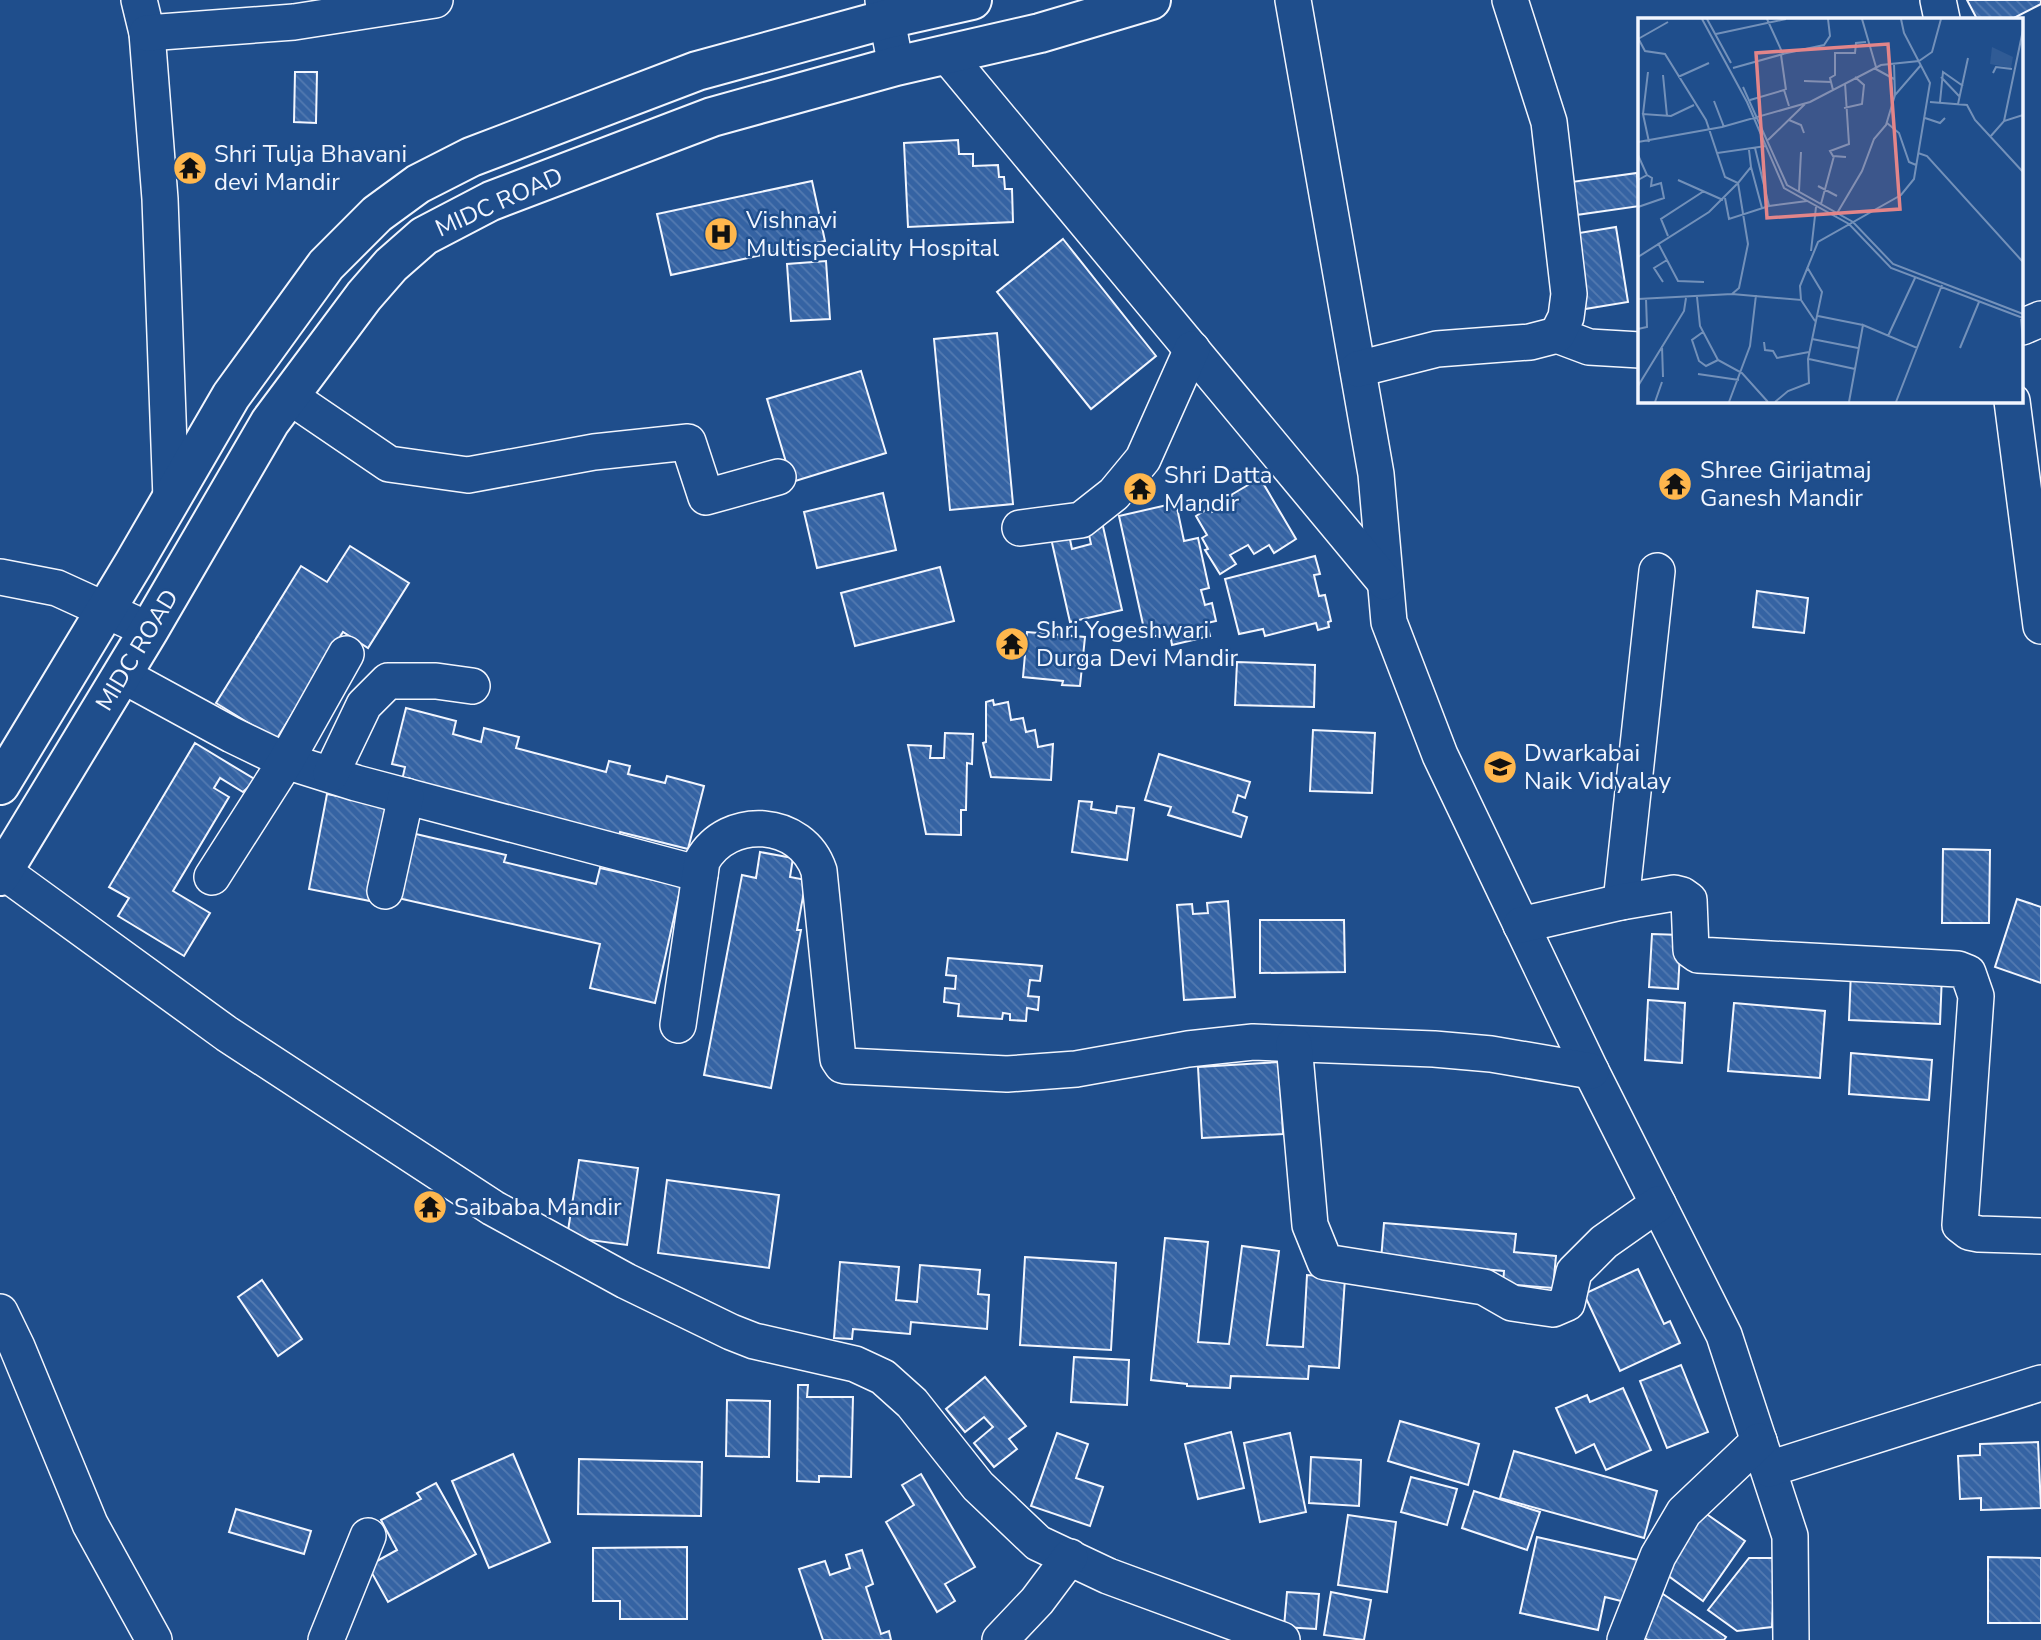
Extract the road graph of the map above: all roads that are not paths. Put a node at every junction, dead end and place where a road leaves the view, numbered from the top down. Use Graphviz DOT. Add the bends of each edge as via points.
graph roads {
  1 [pos="139,0"];
  2 [pos="435,0"];
  3 [pos="972,0"];
  4 [pos="1151,0"];
  5 [pos="1293,0"];
  6 [pos="1510,0"];
  7 [pos="1938,0"];
  8 [pos="885,10"];
  9 [pos="1942,18"];
  10 [pos="147,33"];
  11 [pos="946,54"];
  12 [pos="896,66"];
  13 [pos="2041,319"];
  14 [pos="2024,326"];
  15 [pos="1557,335"];
  16 [pos="1192,349"];
  17 [pos="1638,350"];
  18 [pos="1358,369"];
  19 [pos="289,396"];
  20 [pos="2011,402"];
  21 [pos="778,477"];
  22 [pos="171,499"];
  23 [pos="1020,528"];
  24 [pos="1657,571"];
  25 [pos="0,577"];
  26 [pos="1385,582"];
  27 [pos="106,610"];
  28 [pos="2041,626"];
  29 [pos="149,630"];
  30 [pos="346,654"];
  31 [pos="122,674"];
  32 [pos="472,687"];
  33 [pos="286,761"];
  34 [pos="331,774"];
  35 [pos="0,785"];
  36 [pos="406,796"];
  37 [pos="1,872"];
  38 [pos="700,874"];
  39 [pos="212,877"];
  40 [pos="385,891"];
  41 [pos="1620,902"];
  42 [pos="1521,925"];
  43 [pos="678,1025"];
  44 [pos="1294,1044"];
  45 [pos="1591,1071"];
  46 [pos="1658,1204"];
  47 [pos="2041,1236"];
  48 [pos="0,1312"];
  49 [pos="2041,1383"];
  50 [pos="1764,1455"];
  51 [pos="368,1536"];
  52 [pos="1070,1558"];
  53 [pos="154,1640"];
  54 [pos="326,1640"];
  55 [pos="1000,1640"];
  56 [pos="1282,1640"];
  57 [pos="1625,1640"];
  58 [pos="1791,1640"];
  1 -- 10 [label="street"];
  2 -- 10 [label="street" via="294,22"];
  3 -- 8 [label="main road, MIDC ROAD"];
  4 -- 11 [label="main road, MIDC ROAD" via="1040,33"];
  5 -- 18 [label="street"];
  6 -- 15 [label="street" via="1549,122 1569,294 1566,317"];
  7 -- 9 [label="street"];
  8 -- 12 [label="street"];
  8 -- 22 [label="main road, MIDC ROAD" via="697,71 471,157 418,184 377,214 326,265 231,396"];
  10 -- 22 [label="street" via="160,199"];
  11 -- 12 [label="main road, MIDC ROAD"];
  11 -- 16 [label="street"];
  12 -- 19 [label="main road, MIDC ROAD" via="712,117 491,201 424,236 364,296"];
  13 -- 14 [label="street"];
  15 -- 17 [label="street" via="1589,347"];
  15 -- 18 [label="street" via="1530,342 1437,349"];
  16 -- 23 [label="street" via="1143,459 1114,494 1081,520"];
  16 -- 26 [label="street"];
  18 -- 26 [label="street" via="1376,474"];
  19 -- 21 [label="street" via="389,464 468,475 594,452 688,442 706,497"];
  19 -- 29 [label="main road, MIDC ROAD"];
  20 -- 28 [label="street"];
  22 -- 27 [label="main road, MIDC ROAD"];
  24 -- 41 [label="street"];
  25 -- 27 [label="street" via="57,588"];
  26 -- 42 [label="street" via="1389,622 1440,755"];
  27 -- 29 [label="street"];
  27 -- 35 [label="main road, MIDC ROAD"];
  29 -- 31 [label="main road, MIDC ROAD"];
  30 -- 33 [label="street"];
  31 -- 33 [label="street"];
  31 -- 37 [label="main road, MIDC ROAD"];
  32 -- 34 [label="street" via="388,681 364,705"];
  33 -- 34 [label="street"];
  33 -- 39 [label="street"];
  34 -- 36 [label="street"];
  36 -- 38 [label="street"];
  36 -- 40 [label="street"];
  37 -- 52 [label="street" via="227,1034 493,1208 625,1281 731,1332 855,1364 883,1377 912,1403 978,1486 1038,1543"];
  38 -- 43 [label="street"];
  38 -- 44 [label="street" via="710,847 753,830 789,834 814,857 842,1065 1007,1074 1076,1069 1253,1042"];
  41 -- 42 [label="street"];
  41 -- 47 [label="street" via="1682,895 1689,900 1691,950 1698,955 1958,969 1968,974 1976,996 1960,1225 1979,1234"];
  42 -- 45 [label="street"];
  44 -- 45 [label="street" via="1491,1054"];
  44 -- 46 [label="street" via="1310,1224 1325,1262 1484,1287 1512,1303 1553,1309 1567,1303 1574,1272 1597,1249"];
  45 -- 46 [label="street"];
  46 -- 50 [label="street" via="1724,1335"];
  48 -- 53 [label="street" via="90,1524"];
  49 -- 50 [label="street"];
  50 -- 57 [label="street" via="1684,1512 1658,1556"];
  50 -- 58 [label="street" via="1790,1536"];
  51 -- 54 [label="street"];
  52 -- 55 [label="street"];
  52 -- 56 [label="street"];
}
